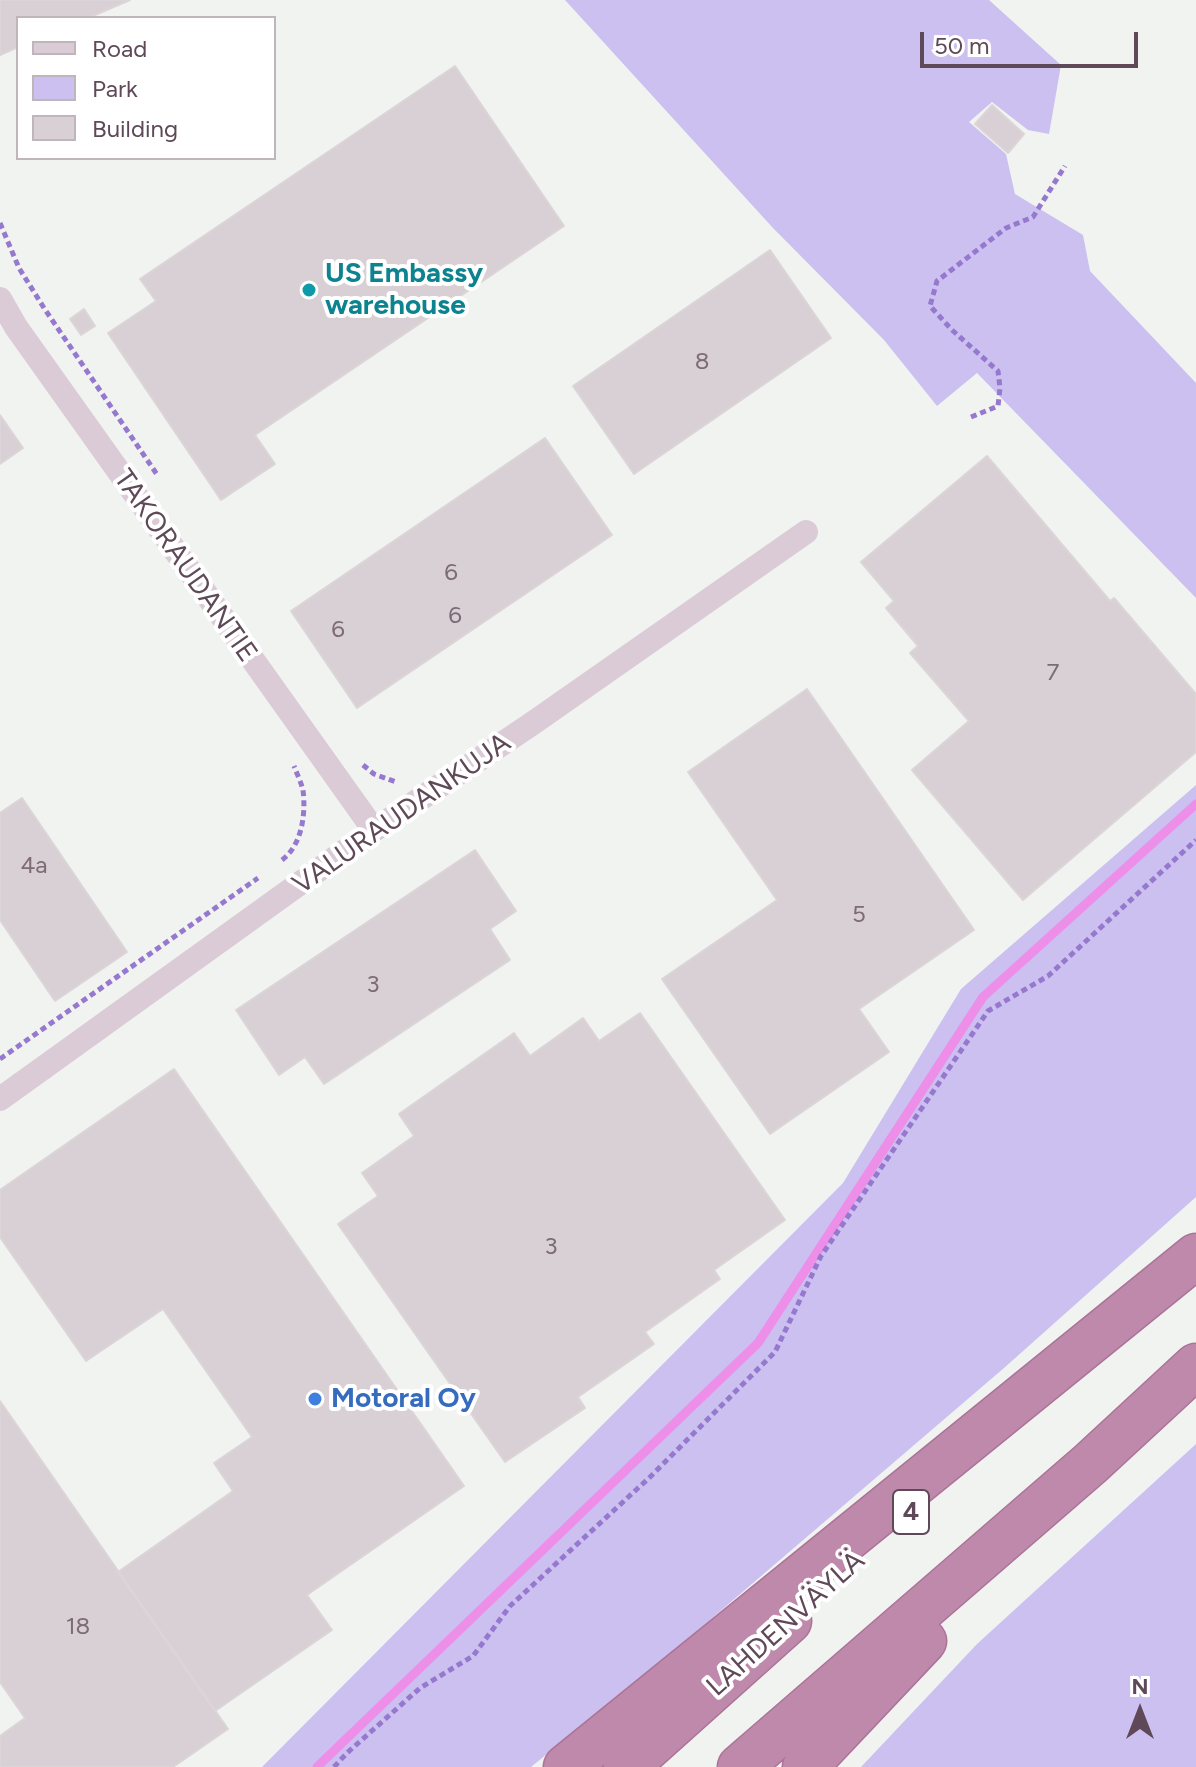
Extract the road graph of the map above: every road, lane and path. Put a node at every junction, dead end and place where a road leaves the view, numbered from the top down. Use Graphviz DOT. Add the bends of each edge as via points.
graph roads {
  1 [pos="1065,166"];
  2 [pos="0,223"];
  3 [pos="0,299"];
  4 [pos="971,417"];
  5 [pos="165,487"];
  6 [pos="806,532"];
  7 [pos="355,754"];
  8 [pos="293,765"];
  9 [pos="401,784"];
  10 [pos="374,830"];
  11 [pos="1196,840"];
  12 [pos="275,865"];
  13 [pos="263,874"];
  14 [pos="0,1059"];
  15 [pos="0,1099"];
  16 [pos="1196,1256"];
  17 [pos="1196,1366"];
  18 [pos="1090,1464"];
  19 [pos="334,1767"];
  20 [pos="566,1767"];
  21 [pos="626,1767"];
  22 [pos="740,1767"];
  23 [pos="805,1767"];
  1 -- 4 [label="path" via="1033,217 1006,228 937,281 930,306 998,371 998,406"];
  2 -- 5 [label="path" via="19,268"];
  3 -- 10 [label="street, TAKORAUDANTIE"];
  6 -- 10 [label="street, VALURAUDANKUJA"];
  7 -- 9 [label="path" via="374,774"];
  8 -- 12 [label="path" via="303,788 302,827 287,857"];
  10 -- 15 [label="street, VALURAUDANKUJA"];
  11 -- 19 [label="path" via="1048,976 988,1011 821,1256 775,1352 510,1606 473,1656 420,1688"];
  13 -- 14 [label="path"];
  16 -- 20 [label="highway"];
  16 -- 21 [label="highway, LAHDENVÄYLÄ / 4"];
  17 -- 18 [label="highway"];
  18 -- 22 [label="highway"];
  18 -- 23 [label="highway"];
}
